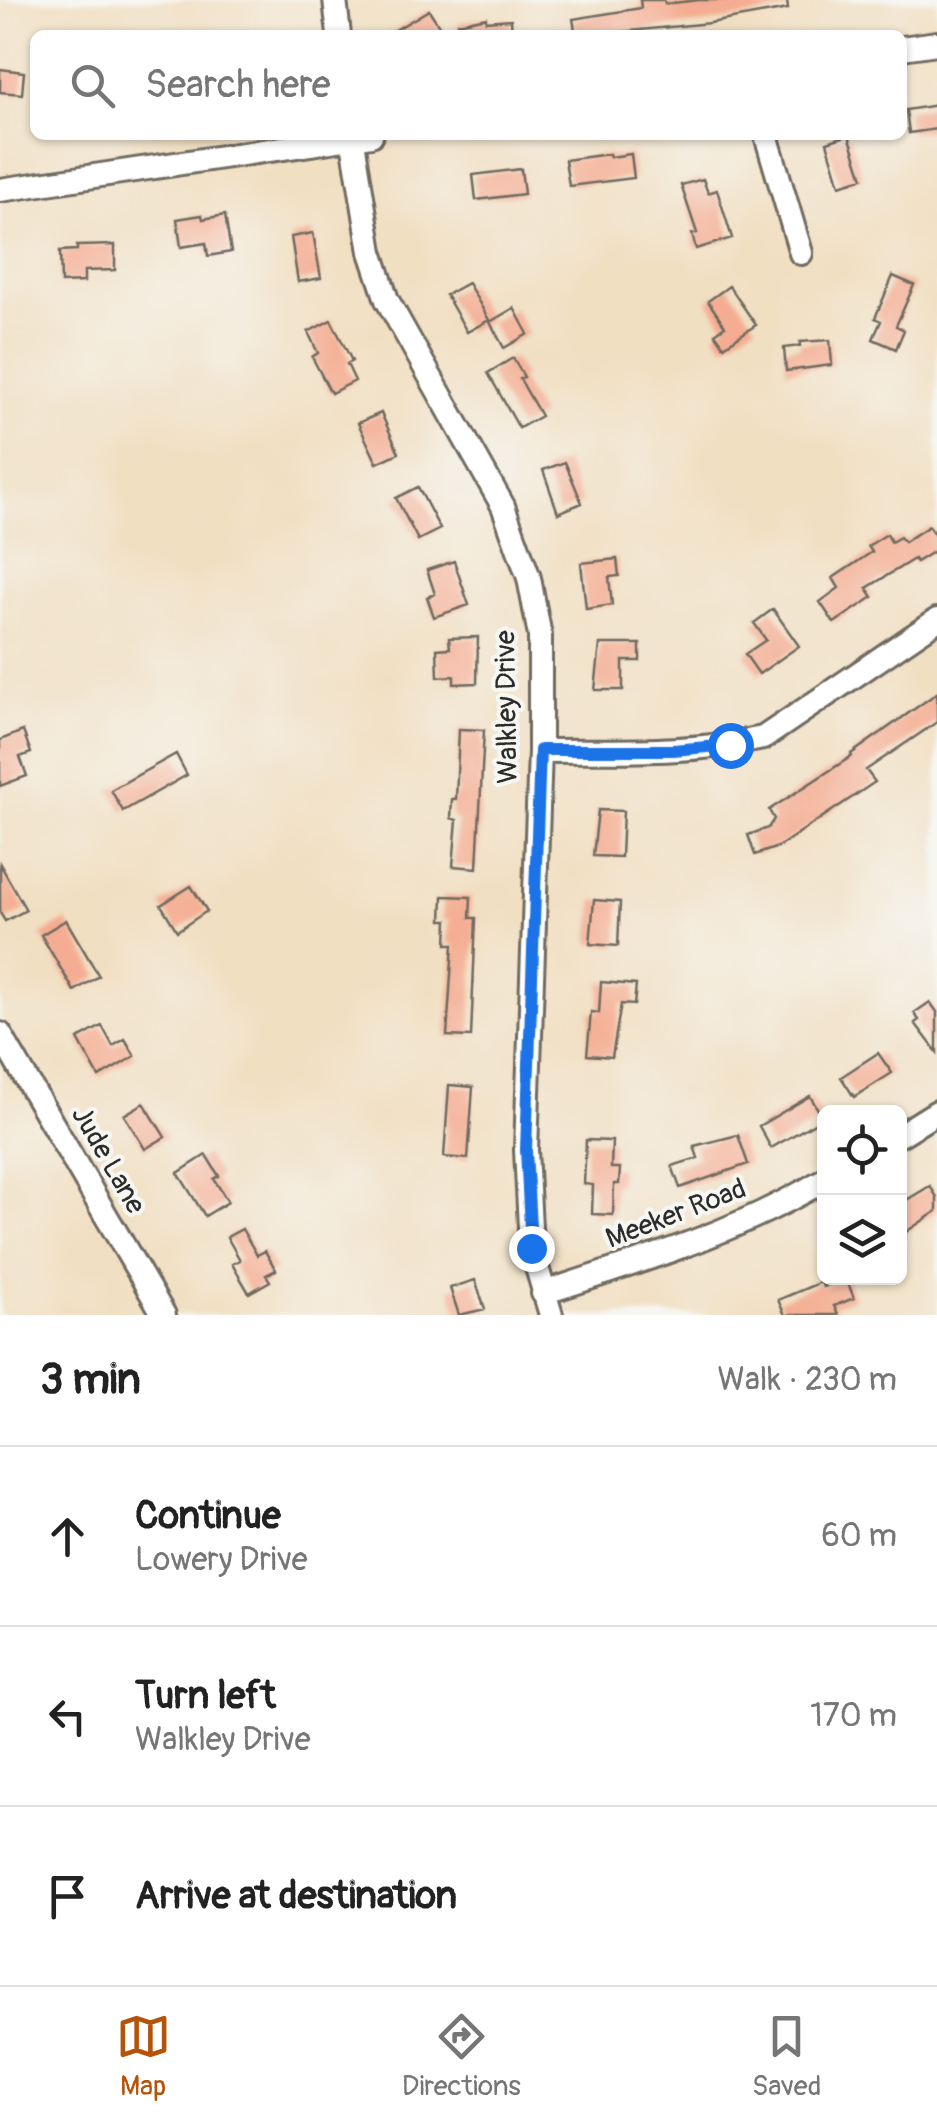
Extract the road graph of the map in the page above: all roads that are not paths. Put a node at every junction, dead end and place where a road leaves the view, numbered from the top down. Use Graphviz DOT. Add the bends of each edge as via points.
graph roads {
  1 [pos="335,0"];
  2 [pos="338,30"];
  3 [pos="937,43"];
  4 [pos="907,47"];
  5 [pos="331,140"];
  6 [pos="358,140"];
  7 [pos="767,140"];
  8 [pos="0,190"];
  9 [pos="801,253"];
  10 [pos="937,620"];
  11 [pos="540,750"];
  12 [pos="0,1034"];
  13 [pos="937,1112"];
  14 [pos="907,1131"];
  15 [pos="817,1184"];
  16 [pos="547,1304"];
  17 [pos="164,1315"];
  1 -- 2 [label="street"];
  3 -- 4 [label="street"];
  5 -- 8 [label="street"];
  6 -- 11 [label="street, Walkley Drive" via="370,252 387,300 503,506 530,578 540,636"];
  7 -- 9 [label="street"];
  10 -- 11 [label="street" via="763,738 673,750"];
  11 -- 16 [label="street, Walkley Drive" via="526,1150 531,1248"];
  12 -- 17 [label="street, Jude Lane"];
  13 -- 14 [label="street"];
  15 -- 16 [label="street, Meeker Road" via="760,1215"];
}
